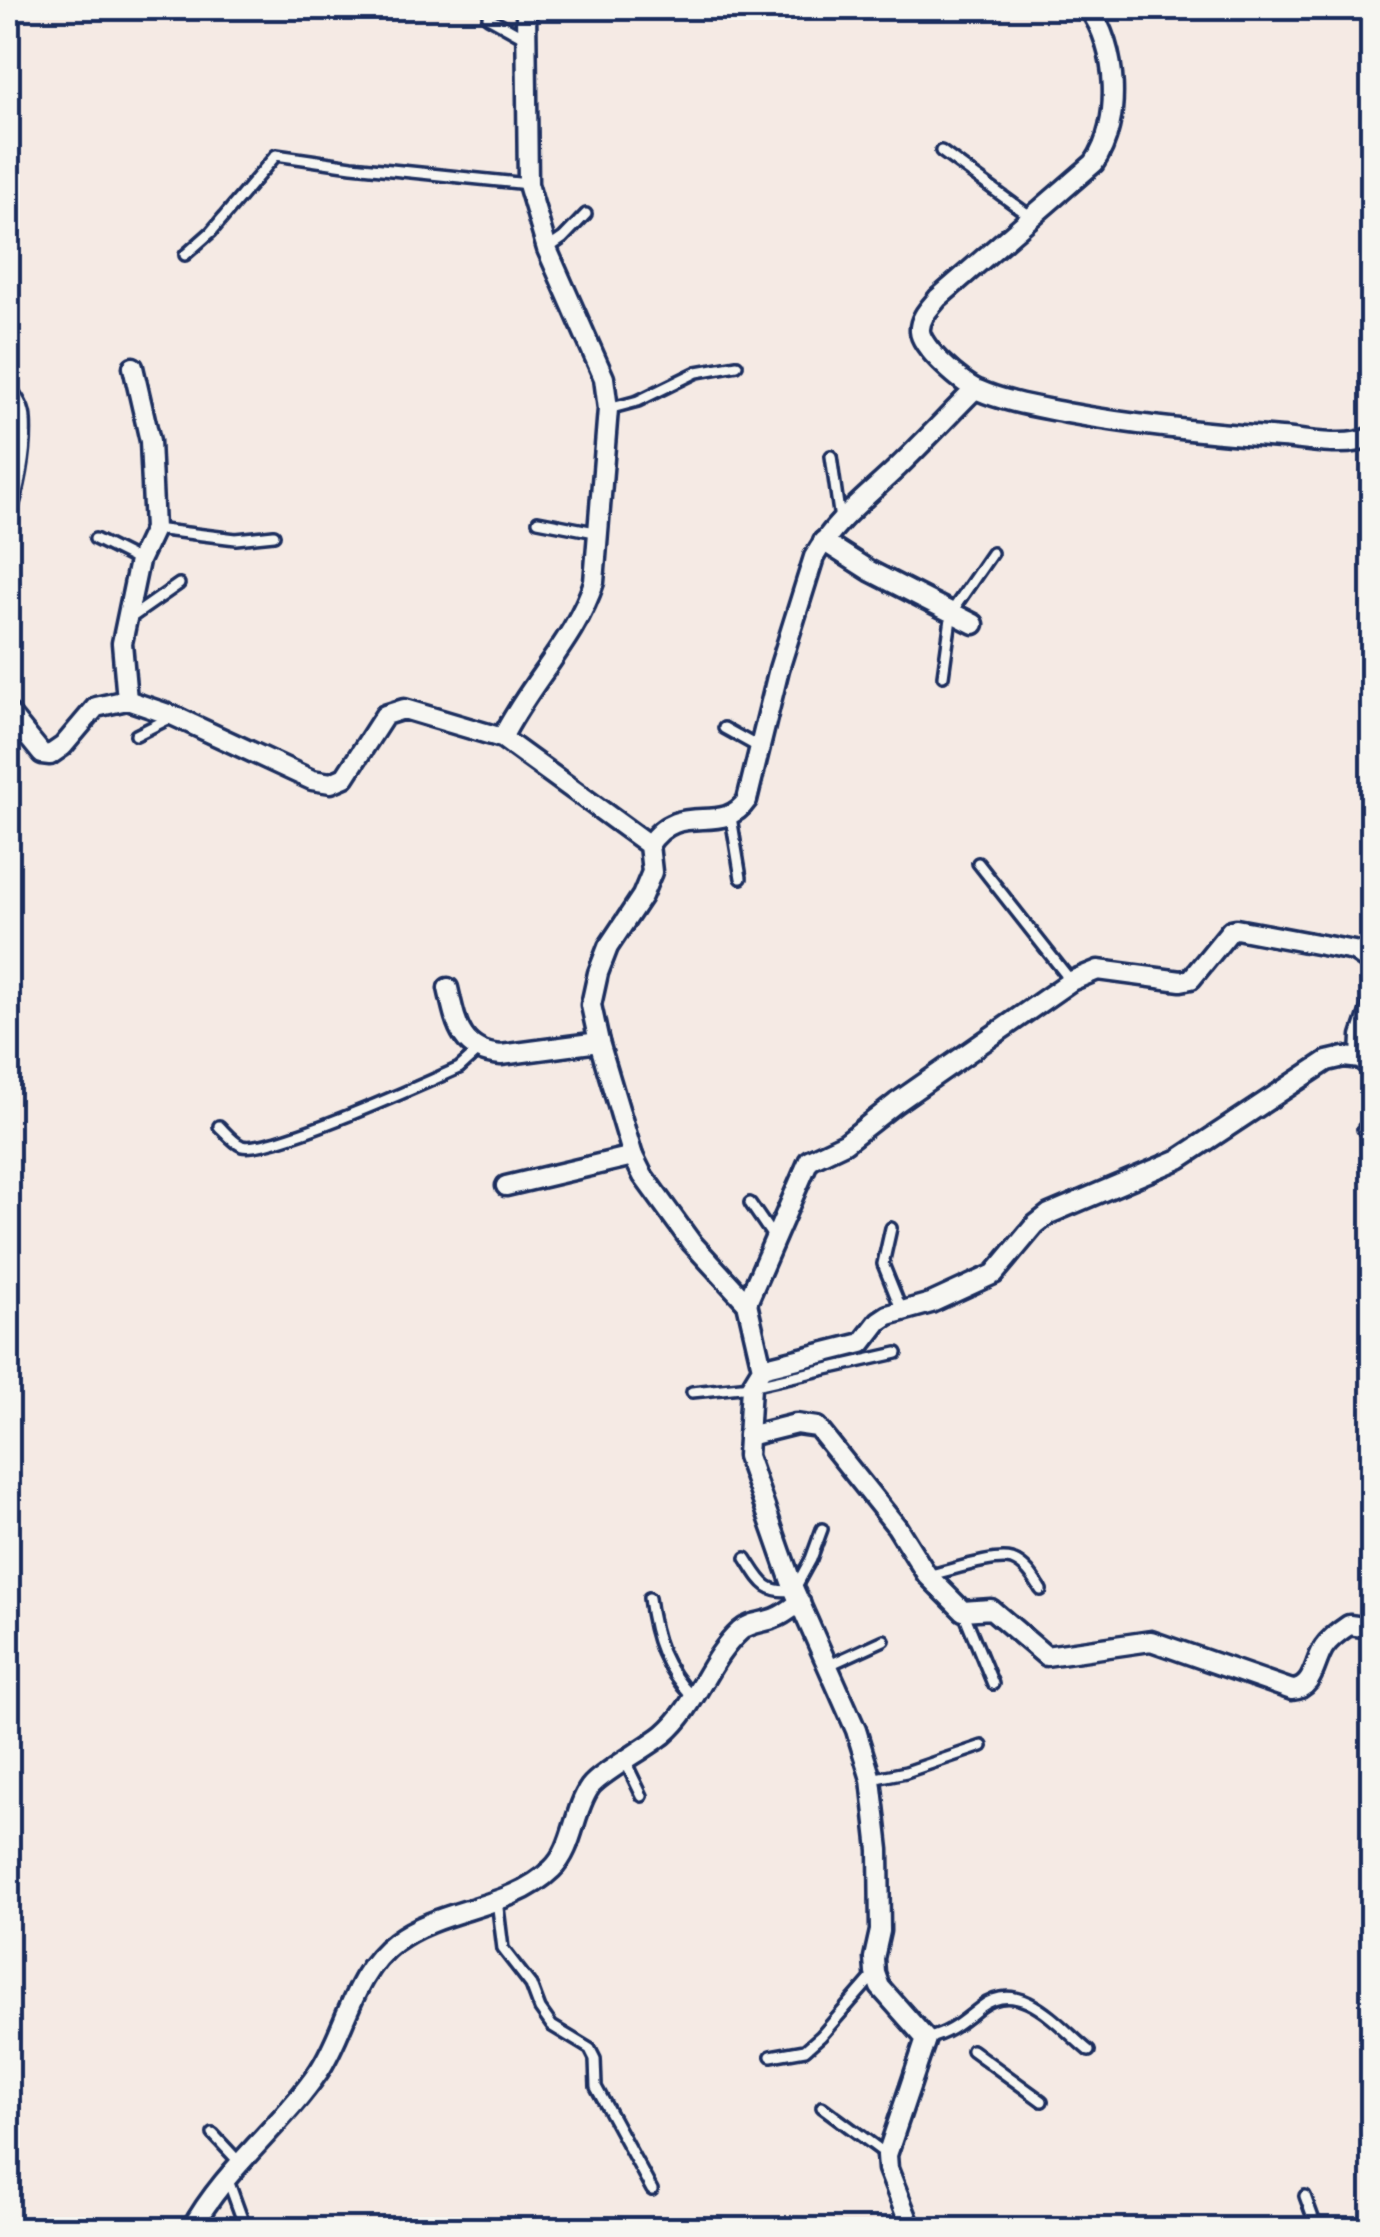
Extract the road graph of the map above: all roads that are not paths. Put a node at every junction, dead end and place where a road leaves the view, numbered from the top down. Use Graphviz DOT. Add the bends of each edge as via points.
graph roads {
  1 [pos="526,8"];
  2 [pos="1090,8"];
  3 [pos="488,17"];
  4 [pos="524,36"];
  5 [pos="942,151"];
  6 [pos="528,184"];
  7 [pos="586,214"];
  8 [pos="1030,216"];
  9 [pos="547,249"];
  10 [pos="185,255"];
  11 [pos="737,365"];
  12 [pos="133,367"];
  13 [pos="8,384"];
  14 [pos="975,390"];
  15 [pos="608,410"];
  16 [pos="1372,437"];
  17 [pos="831,456"];
  18 [pos="538,520"];
  19 [pos="840,520"];
  20 [pos="8,522"];
  21 [pos="154,529"];
  22 [pos="595,532"];
  23 [pos="274,536"];
  24 [pos="95,539"];
  25 [pos="824,540"];
  26 [pos="992,553"];
  27 [pos="139,561"];
  28 [pos="178,584"];
  29 [pos="952,611"];
  30 [pos="126,620"];
  31 [pos="974,624"];
  32 [pos="943,676"];
  33 [pos="127,700"];
  34 [pos="8,712"];
  35 [pos="174,716"];
  36 [pos="724,728"];
  37 [pos="136,735"];
  38 [pos="502,738"];
  39 [pos="760,748"];
  40 [pos="731,817"];
  41 [pos="649,845"];
  42 [pos="978,863"];
  43 [pos="741,878"];
  44 [pos="1372,963"];
  45 [pos="1071,981"];
  46 [pos="448,988"];
  47 [pos="1372,1006"];
  48 [pos="599,1042"];
  49 [pos="479,1050"];
  50 [pos="1366,1064"];
  51 [pos="1372,1120"];
  52 [pos="219,1126"];
  53 [pos="1363,1128"];
  54 [pos="632,1156"];
  55 [pos="506,1186"];
  56 [pos="750,1203"];
  57 [pos="891,1228"];
  58 [pos="774,1238"];
  59 [pos="747,1302"];
  60 [pos="902,1311"];
  61 [pos="897,1352"];
  62 [pos="762,1368"];
  63 [pos="751,1386"];
  64 [pos="692,1392"];
  65 [pos="748,1436"];
  66 [pos="822,1529"];
  67 [pos="746,1558"];
  68 [pos="927,1575"];
  69 [pos="1042,1590"];
  70 [pos="797,1596"];
  71 [pos="649,1598"];
  72 [pos="963,1612"];
  73 [pos="1364,1627"];
  74 [pos="884,1640"];
  75 [pos="827,1666"];
  76 [pos="993,1684"];
  77 [pos="693,1698"];
  78 [pos="982,1746"];
  79 [pos="626,1762"];
  80 [pos="871,1779"];
  81 [pos="642,1796"];
  82 [pos="497,1900"];
  83 [pos="875,1973"];
  84 [pos="926,2039"];
  85 [pos="972,2050"];
  86 [pos="1088,2052"];
  87 [pos="770,2056"];
  88 [pos="1042,2101"];
  89 [pos="822,2107"];
  90 [pos="213,2134"];
  91 [pos="887,2155"];
  92 [pos="240,2162"];
  93 [pos="228,2180"];
  94 [pos="652,2190"];
  95 [pos="1305,2196"];
  96 [pos="191,2230"];
  97 [pos="246,2230"];
  98 [pos="912,2230"];
  99 [pos="1310,2230"];
  1 -- 4 [label="street"];
  2 -- 8 [label="street" via="1107,50 1111,132 1094,163"];
  3 -- 4 [label="lane"];
  4 -- 6 [label="street"];
  5 -- 8 [label="lane"];
  6 -- 9 [label="street"];
  6 -- 10 [label="lane" via="276,155"];
  7 -- 9 [label="lane"];
  8 -- 14 [label="street" via="954,281 923,318 920,330 932,353"];
  9 -- 15 [label="street" via="604,378"];
  11 -- 15 [label="lane" via="697,372"];
  12 -- 21 [label="street" via="150,442"];
  13 -- 20 [label="lane" via="26,420"];
  14 -- 16 [label="street" via="1117,422 1342,443"];
  14 -- 19 [label="street"];
  15 -- 22 [label="street"];
  17 -- 19 [label="lane"];
  18 -- 22 [label="lane"];
  19 -- 25 [label="street"];
  21 -- 23 [label="lane" via="236,539"];
  21 -- 27 [label="street"];
  22 -- 38 [label="street" via="587,605"];
  24 -- 27 [label="lane"];
  25 -- 29 [label="street"];
  25 -- 39 [label="street" via="778,669"];
  26 -- 29 [label="lane"];
  27 -- 30 [label="street"];
  28 -- 30 [label="lane"];
  29 -- 31 [label="street"];
  29 -- 32 [label="lane"];
  30 -- 33 [label="street"];
  33 -- 34 [label="street" via="96,707 50,755 42,754"];
  33 -- 35 [label="street"];
  35 -- 37 [label="lane"];
  35 -- 38 [label="street" via="331,783 346,777 392,710"];
  36 -- 39 [label="lane"];
  38 -- 41 [label="street"];
  39 -- 40 [label="street" via="747,800"];
  40 -- 41 [label="street" via="665,826"];
  40 -- 43 [label="lane"];
  41 -- 48 [label="street" via="652,872 598,973 591,1005"];
  42 -- 45 [label="lane"];
  44 -- 45 [label="street" via="1354,950 1236,929 1191,979 1098,970"];
  45 -- 58 [label="street" via="846,1143 809,1160"];
  46 -- 49 [label="street" via="461,1034"];
  47 -- 50 [label="street" via="1362,1036"];
  48 -- 49 [label="street" via="502,1056"];
  48 -- 54 [label="street"];
  49 -- 52 [label="lane" via="459,1068 287,1137 240,1146"];
  50 -- 60 [label="street" via="1344,1056 1327,1061 1178,1159 1049,1214 994,1274"];
  51 -- 53 [label="lane"];
  54 -- 55 [label="street"];
  54 -- 59 [label="street" via="668,1211"];
  56 -- 58 [label="lane"];
  57 -- 60 [label="lane" via="883,1264"];
  58 -- 59 [label="street"];
  59 -- 62 [label="street"];
  60 -- 62 [label="street" via="879,1321 862,1343"];
  61 -- 63 [label="lane"];
  62 -- 63 [label="street"];
  63 -- 64 [label="lane"];
  63 -- 65 [label="street"];
  65 -- 68 [label="street" via="796,1424 817,1428"];
  65 -- 70 [label="street" via="756,1488"];
  66 -- 70 [label="lane"];
  67 -- 70 [label="lane" via="761,1582"];
  68 -- 69 [label="lane" via="1013,1560"];
  68 -- 72 [label="street"];
  70 -- 75 [label="street"];
  70 -- 77 [label="street" via="780,1616 742,1630 727,1644"];
  71 -- 77 [label="lane" via="660,1652"];
  72 -- 73 [label="street" via="991,1609 1046,1656 1151,1642 1292,1690 1307,1684 1336,1634 1349,1625"];
  72 -- 76 [label="lane"];
  74 -- 75 [label="lane"];
  75 -- 80 [label="street"];
  77 -- 79 [label="street" via="666,1732"];
  78 -- 80 [label="lane"];
  79 -- 81 [label="lane"];
  79 -- 82 [label="street" via="591,1786 560,1861 548,1874"];
  80 -- 83 [label="street" via="879,1850"];
  82 -- 92 [label="street" via="408,1934 373,1962 321,2067 282,2121"];
  82 -- 94 [label="lane" via="502,1949 552,2026 590,2049 596,2087"];
  83 -- 84 [label="street"];
  83 -- 87 [label="lane" via="822,2036 804,2050"];
  84 -- 86 [label="lane" via="954,2035 990,2001 1011,1996 1025,1999"];
  84 -- 91 [label="street"];
  85 -- 88 [label="lane"];
  89 -- 91 [label="lane"];
  90 -- 92 [label="lane"];
  91 -- 98 [label="street"];
  92 -- 93 [label="street"];
  93 -- 96 [label="street"];
  93 -- 97 [label="lane"];
  95 -- 99 [label="lane"];
}
